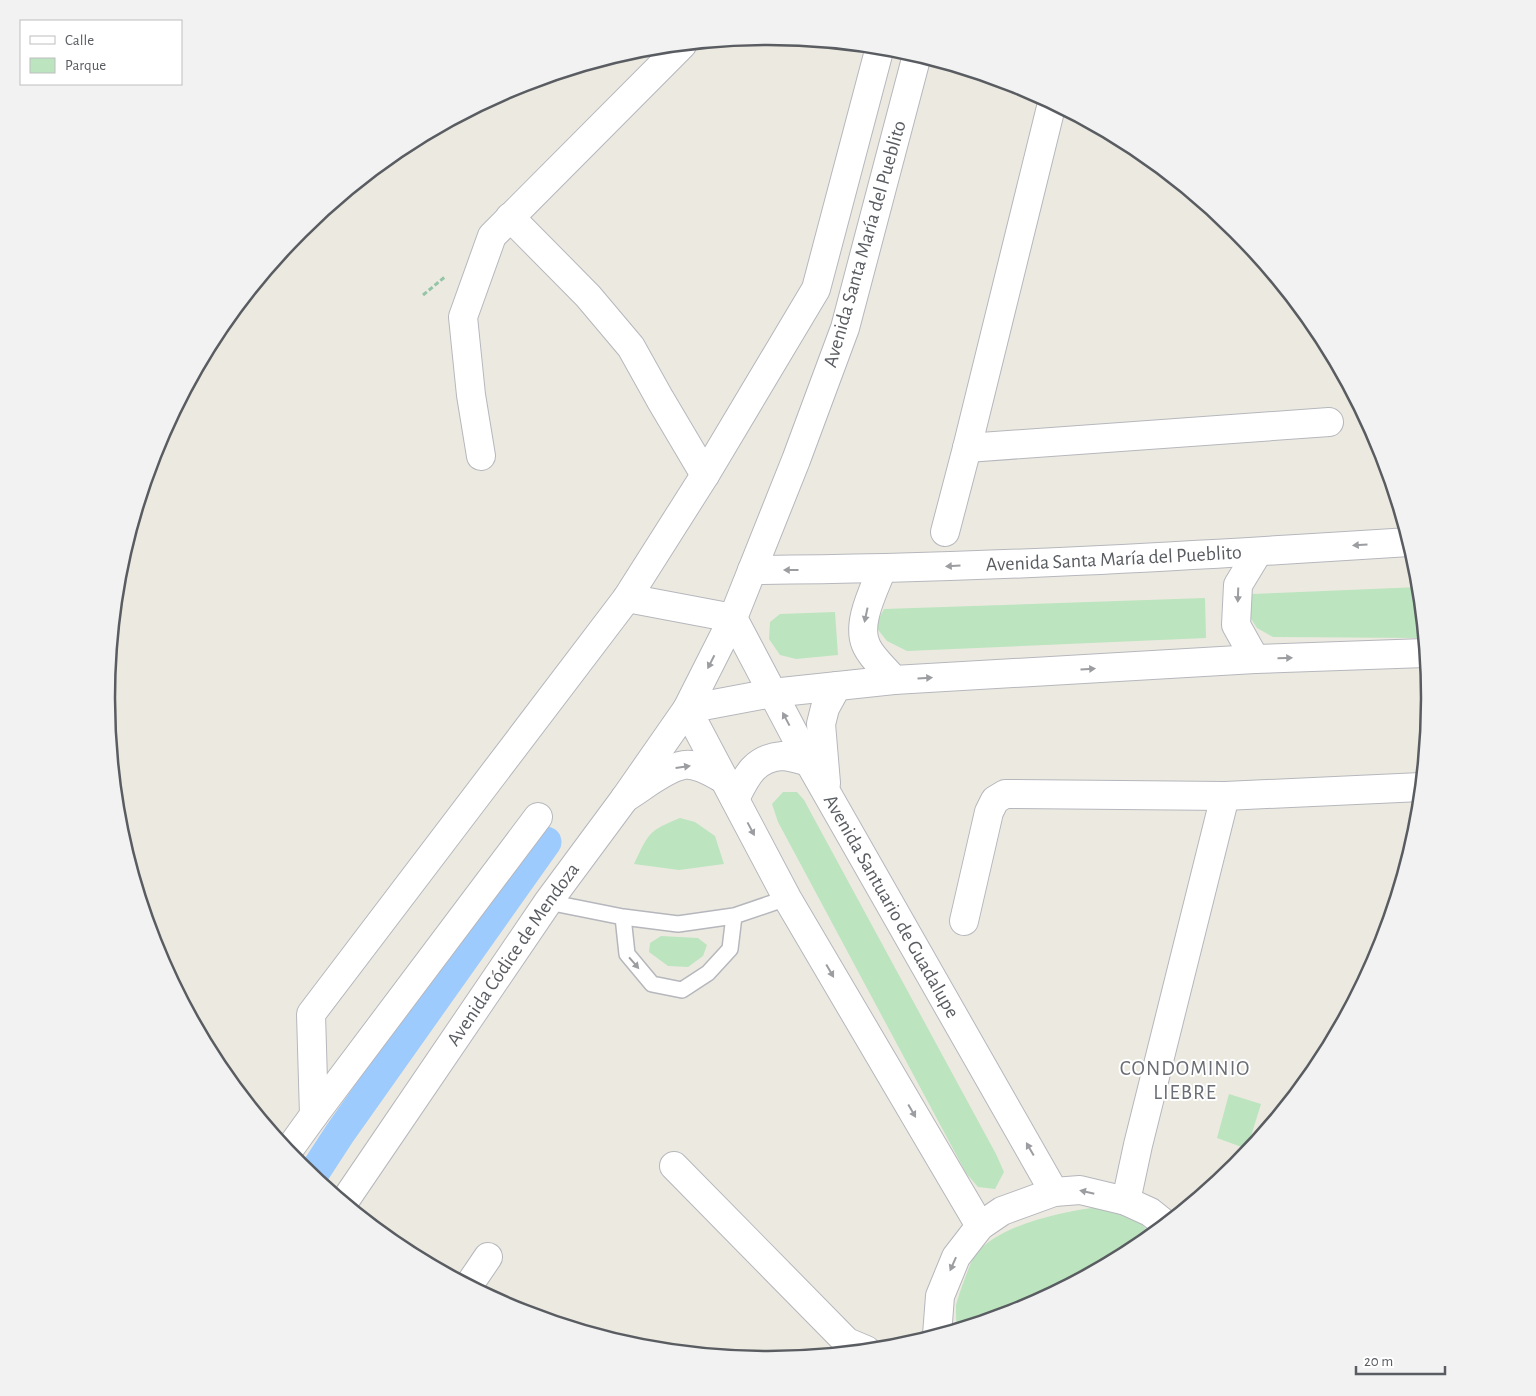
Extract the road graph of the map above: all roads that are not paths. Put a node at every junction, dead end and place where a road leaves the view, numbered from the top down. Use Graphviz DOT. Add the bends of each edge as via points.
graph roads {
  1 [pos="675,52"];
  2 [pos="878,55"];
  3 [pos="915,62"];
  4 [pos="1050,109"];
  5 [pos="510,217"];
  6 [pos="1329,422"];
  7 [pos="967,448"];
  8 [pos="481,456"];
  9 [pos="705,475"];
  10 [pos="945,532"];
  11 [pos="1402,542"];
  12 [pos="1258,552"];
  13 [pos="882,569"];
  14 [pos="752,570"];
  15 [pos="627,598"];
  16 [pos="733,618"];
  17 [pos="1420,653"];
  18 [pos="1255,659"];
  19 [pos="894,680"];
  20 [pos="837,686"];
  21 [pos="772,693"];
  22 [pos="687,709"];
  23 [pos="809,762"];
  24 [pos="1414,787"];
  25 [pos="730,790"];
  26 [pos="826,792"];
  27 [pos="1225,796"];
  28 [pos="625,798"];
  29 [pos="538,817"];
  30 [pos="788,898"];
  31 [pos="548,902"];
  32 [pos="734,916"];
  33 [pos="624,917"];
  34 [pos="964,921"];
  35 [pos="314,1114"];
  36 [pos="292,1145"];
  37 [pos="674,1166"];
  38 [pos="1054,1192"];
  39 [pos="347,1197"];
  40 [pos="1126,1201"];
  41 [pos="1160,1220"];
  42 [pos="980,1226"];
  43 [pos="488,1257"];
  44 [pos="472,1280"];
  45 [pos="937,1329"];
  46 [pos="854,1345"];
  1 -- 5 [label="street"];
  2 -- 9 [label="street" via="816,289"];
  3 -- 14 [label="street, Avenida Santa María del Pueblito" via="845,328"];
  4 -- 7 [label="street"];
  5 -- 8 [label="street" via="492,236 463,317"];
  5 -- 9 [label="street" via="588,296 631,347"];
  6 -- 7 [label="street"];
  7 -- 10 [label="street"];
  9 -- 15 [label="street"];
  11 -- 12 [label="street, Avenida Santa María del Pueblito, one-way"];
  12 -- 13 [label="street, Avenida Santa María del Pueblito, one-way"];
  12 -- 18 [label="street, Avenida Santa María del Pueblito, one-way" via="1238,584 1236,625"];
  13 -- 14 [label="street, Avenida Santa María del Pueblito, one-way"];
  13 -- 19 [label="street, one-way" via="867,608 863,630 867,647"];
  14 -- 16 [label="street, Avenida Santa María del Pueblito"];
  15 -- 16 [label="street"];
  15 -- 35 [label="street" via="311,1014"];
  16 -- 21 [label="street, Avenida Santuario de Guadalupe"];
  16 -- 22 [label="street, Avenida Códice de Mendoza, one-way"];
  18 -- 17 [label="street, one-way"];
  19 -- 18 [label="street, one-way"];
  19 -- 20 [label="street"];
  20 -- 21 [label="street"];
  20 -- 26 [label="street" via="825,708 821,724"];
  21 -- 22 [label="street"];
  23 -- 21 [label="street, Avenida Santuario de Guadalupe, one-way"];
  22 -- 25 [label="street"];
  22 -- 28 [label="street, Avenida Códice de Mendoza"];
  23 -- 25 [label="street" via="783,756 764,760"];
  23 -- 26 [label="street, Avenida Santuario de Guadalupe"];
  24 -- 27 [label="street"];
  28 -- 25 [label="street, one-way" via="669,770 686,765 704,769"];
  25 -- 30 [label="street, one-way"];
  38 -- 26 [label="street, Avenida Santuario de Guadalupe, one-way"];
  27 -- 34 [label="street" via="1005,794 995,800 989,812"];
  27 -- 40 [label="street"];
  28 -- 31 [label="street, Avenida Códice de Mendoza"];
  29 -- 35 [label="street"];
  30 -- 32 [label="lane"];
  30 -- 42 [label="street, one-way"];
  31 -- 33 [label="lane"];
  31 -- 39 [label="street, Avenida Códice de Mendoza"];
  32 -- 33 [label="lane" via="678,924"];
  33 -- 32 [label="lane, one-way" via="627,954 652,984 682,990 708,973 730,949"];
  35 -- 36 [label="street"];
  37 -- 46 [label="street" via="847,1342"];
  40 -- 38 [label="street, one-way" via="1080,1190"];
  38 -- 42 [label="street" via="1002,1211"];
  40 -- 41 [label="street"];
  42 -- 45 [label="street, one-way" via="956,1257 940,1296"];
  43 -- 44 [label="street"];
}
